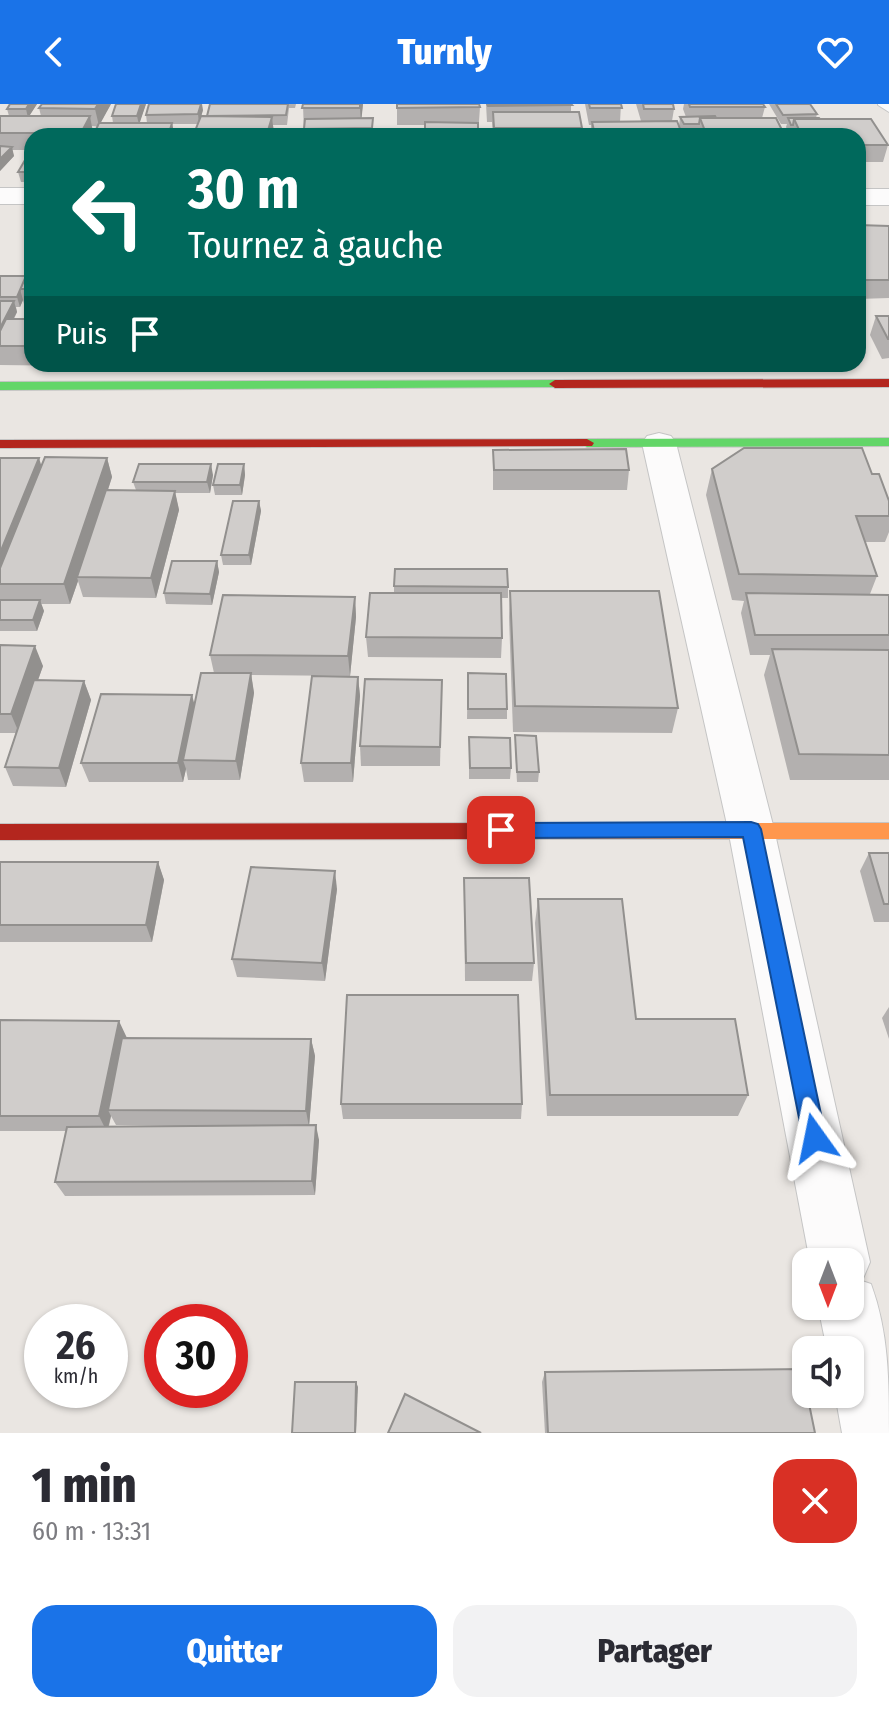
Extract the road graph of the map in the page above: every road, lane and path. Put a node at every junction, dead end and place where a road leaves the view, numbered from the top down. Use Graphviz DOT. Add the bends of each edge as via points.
graph roads {
  1 [pos="0,196"];
  2 [pos="24,196"];
  3 [pos="866,197"];
  4 [pos="889,197"];
  5 [pos="889,383"];
  6 [pos="0,386"];
  7 [pos="889,442"];
  8 [pos="659,443"];
  9 [pos="0,444"];
  10 [pos="751,829"];
  11 [pos="889,831"];
  12 [pos="0,832"];
  13 [pos="837,1248"];
  14 [pos="852,1320"];
  15 [pos="875,1433"];
  1 -- 2 [label="street"];
  3 -- 4 [label="street"];
  5 -- 6 [label="main road"];
  7 -- 8 [label="main road"];
  8 -- 9 [label="main road"];
  8 -- 10 [label="street"];
  10 -- 11 [label="main road"];
  10 -- 12 [label="main road"];
  10 -- 13 [label="street"];
  14 -- 15 [label="street"];
}
